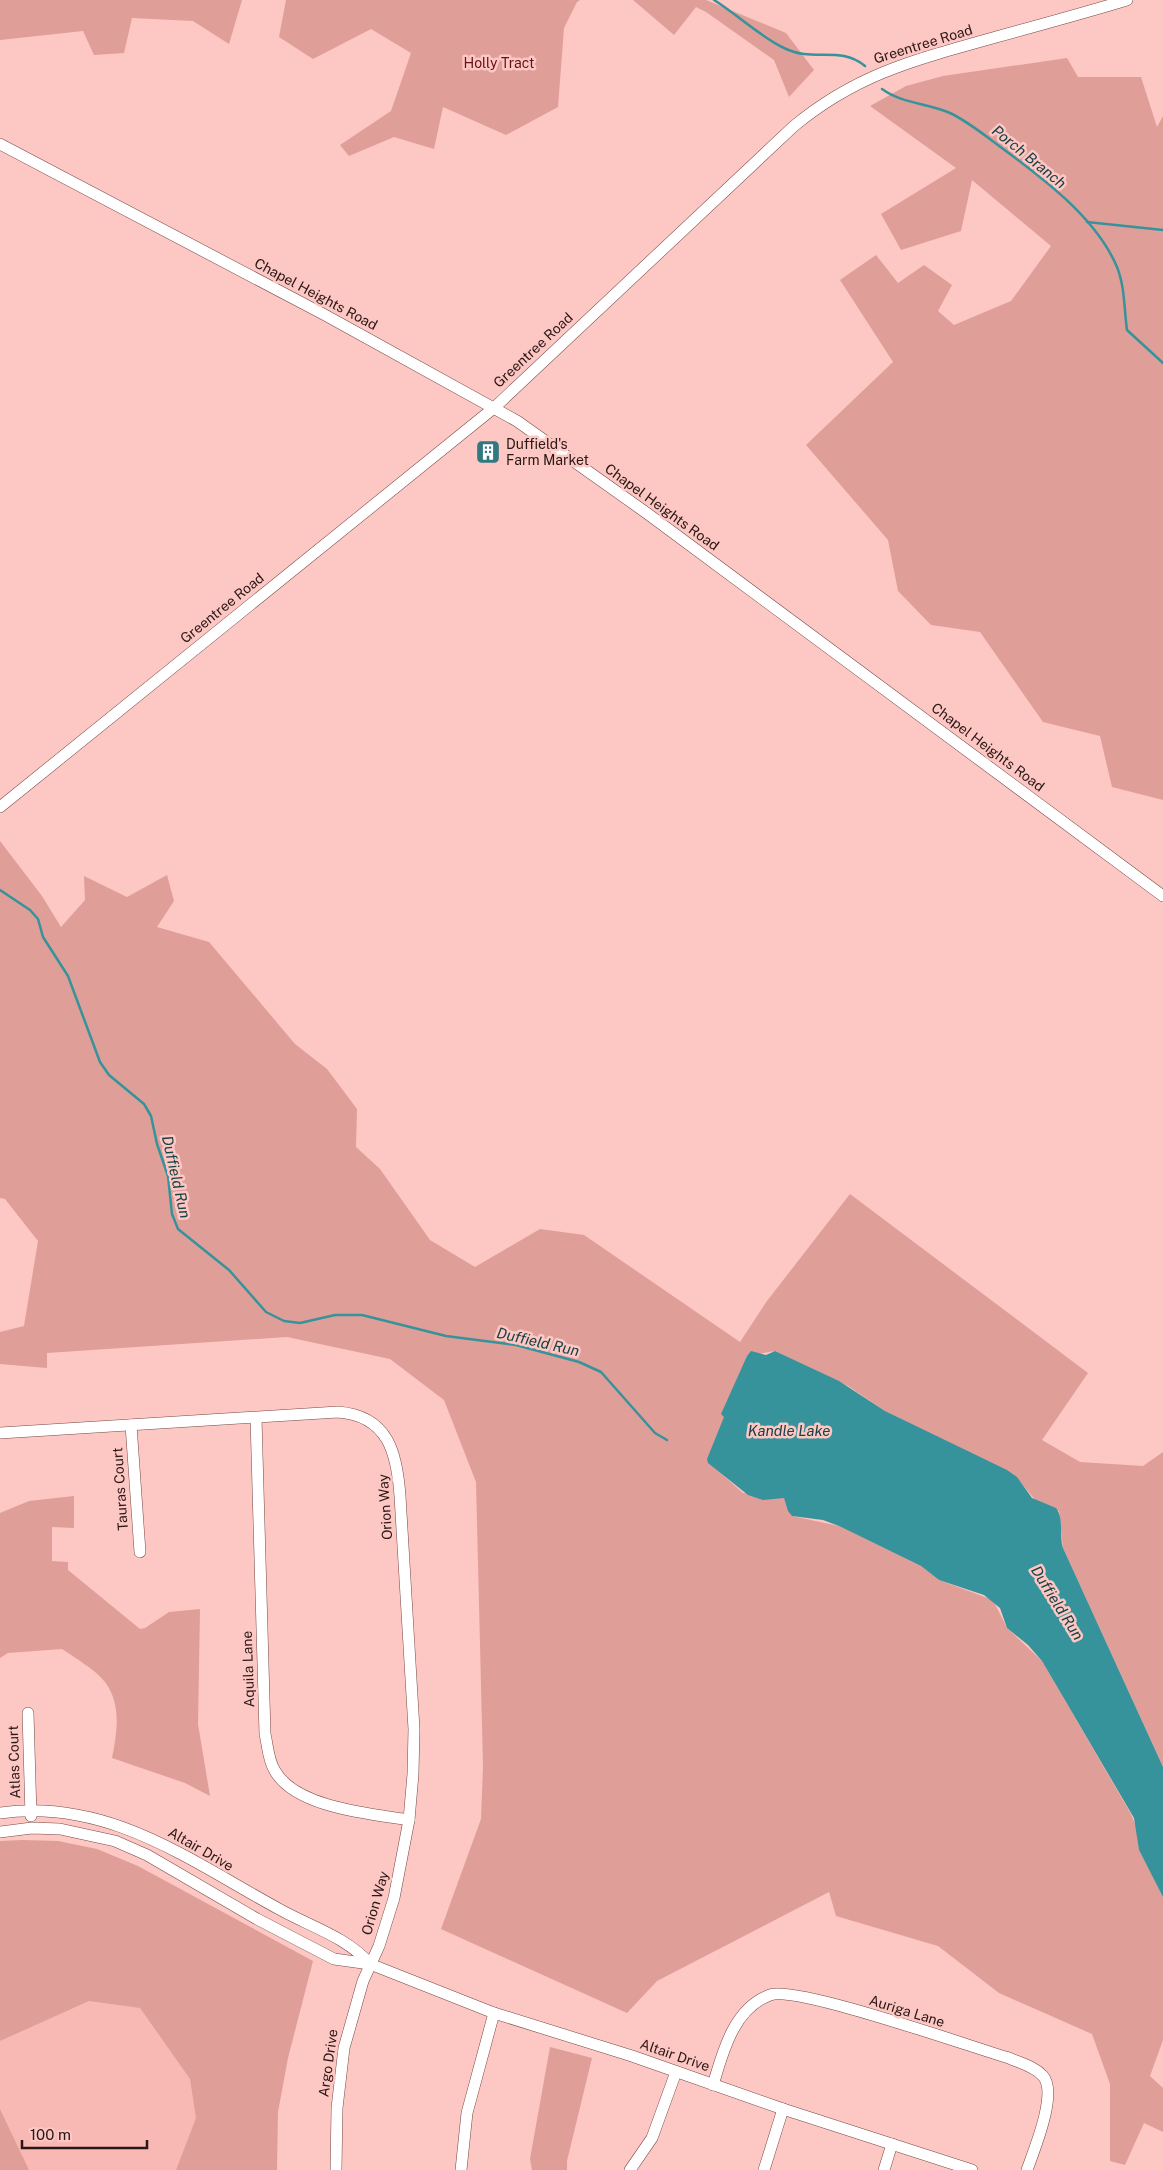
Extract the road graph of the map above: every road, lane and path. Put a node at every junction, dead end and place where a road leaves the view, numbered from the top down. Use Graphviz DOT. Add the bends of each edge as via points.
graph roads {
  1 [pos="1127,0"];
  2 [pos="0,144"];
  3 [pos="495,407"];
  4 [pos="0,808"];
  5 [pos="1163,896"];
  6 [pos="256,1418"];
  7 [pos="131,1425"];
  8 [pos="0,1433"];
  9 [pos="140,1552"];
  10 [pos="28,1713"];
  11 [pos="31,1810"];
  12 [pos="0,1813"];
  13 [pos="409,1820"];
  14 [pos="32,1828"];
  15 [pos="0,1832"];
  16 [pos="370,1964"];
  17 [pos="494,2013"];
  18 [pos="676,2072"];
  19 [pos="713,2085"];
  20 [pos="784,2109"];
  21 [pos="892,2144"];
  22 [pos="336,2170"];
  23 [pos="461,2170"];
  24 [pos="630,2170"];
  25 [pos="764,2170"];
  26 [pos="884,2170"];
  27 [pos="972,2170"];
  28 [pos="1027,2170"];
  1 -- 3 [label="street, Greentree Road" via="910,61 872,75 820,105"];
  2 -- 3 [label="street, Chapel Heights Road"];
  3 -- 4 [label="street, Greentree Road"];
  3 -- 5 [label="street, Chapel Heights Road" via="648,514"];
  6 -- 7 [label="street, Orion Way"];
  6 -- 13 [label="street, Aquila Lane" via="265,1734 270,1760 275,1773 312,1798 356,1812"];
  6 -- 13 [label="street, Orion Way" via="351,1413 382,1433 395,1455 412,1692 414,1774"];
  7 -- 8 [label="street, Orion Way"];
  7 -- 9 [label="street, Tauras Court"];
  10 -- 11 [label="street, Atlas Court"];
  11 -- 12 [label="street, Altair Drive"];
  11 -- 14 [label="street, Atlas Court"];
  11 -- 16 [label="street, Altair Drive" via="83,1815 141,1833 346,1943"];
  13 -- 16 [label="street, Orion Way" via="394,1898"];
  14 -- 15 [label="street, Altair Drive"];
  14 -- 16 [label="street, Altair Drive" via="81,1832 131,1848 307,1946 340,1961"];
  16 -- 17 [label="street, Altair Drive"];
  16 -- 22 [label="street, Argo Drive" via="344,2048 338,2100"];
  17 -- 18 [label="street, Altair Drive"];
  17 -- 23 [label="street" via="467,2113"];
  18 -- 19 [label="street, Altair Drive"];
  18 -- 24 [label="street" via="652,2138"];
  19 -- 20 [label="street, Altair Drive"];
  19 -- 28 [label="street, Auriga Lane" via="737,2022 758,2001 779,1992 813,1998 1009,2058 1038,2072 1048,2087 1047,2107"];
  20 -- 21 [label="street, Altair Drive"];
  20 -- 25 [label="street"];
  21 -- 26 [label="street"];
  21 -- 27 [label="street, Altair Drive"];
}
